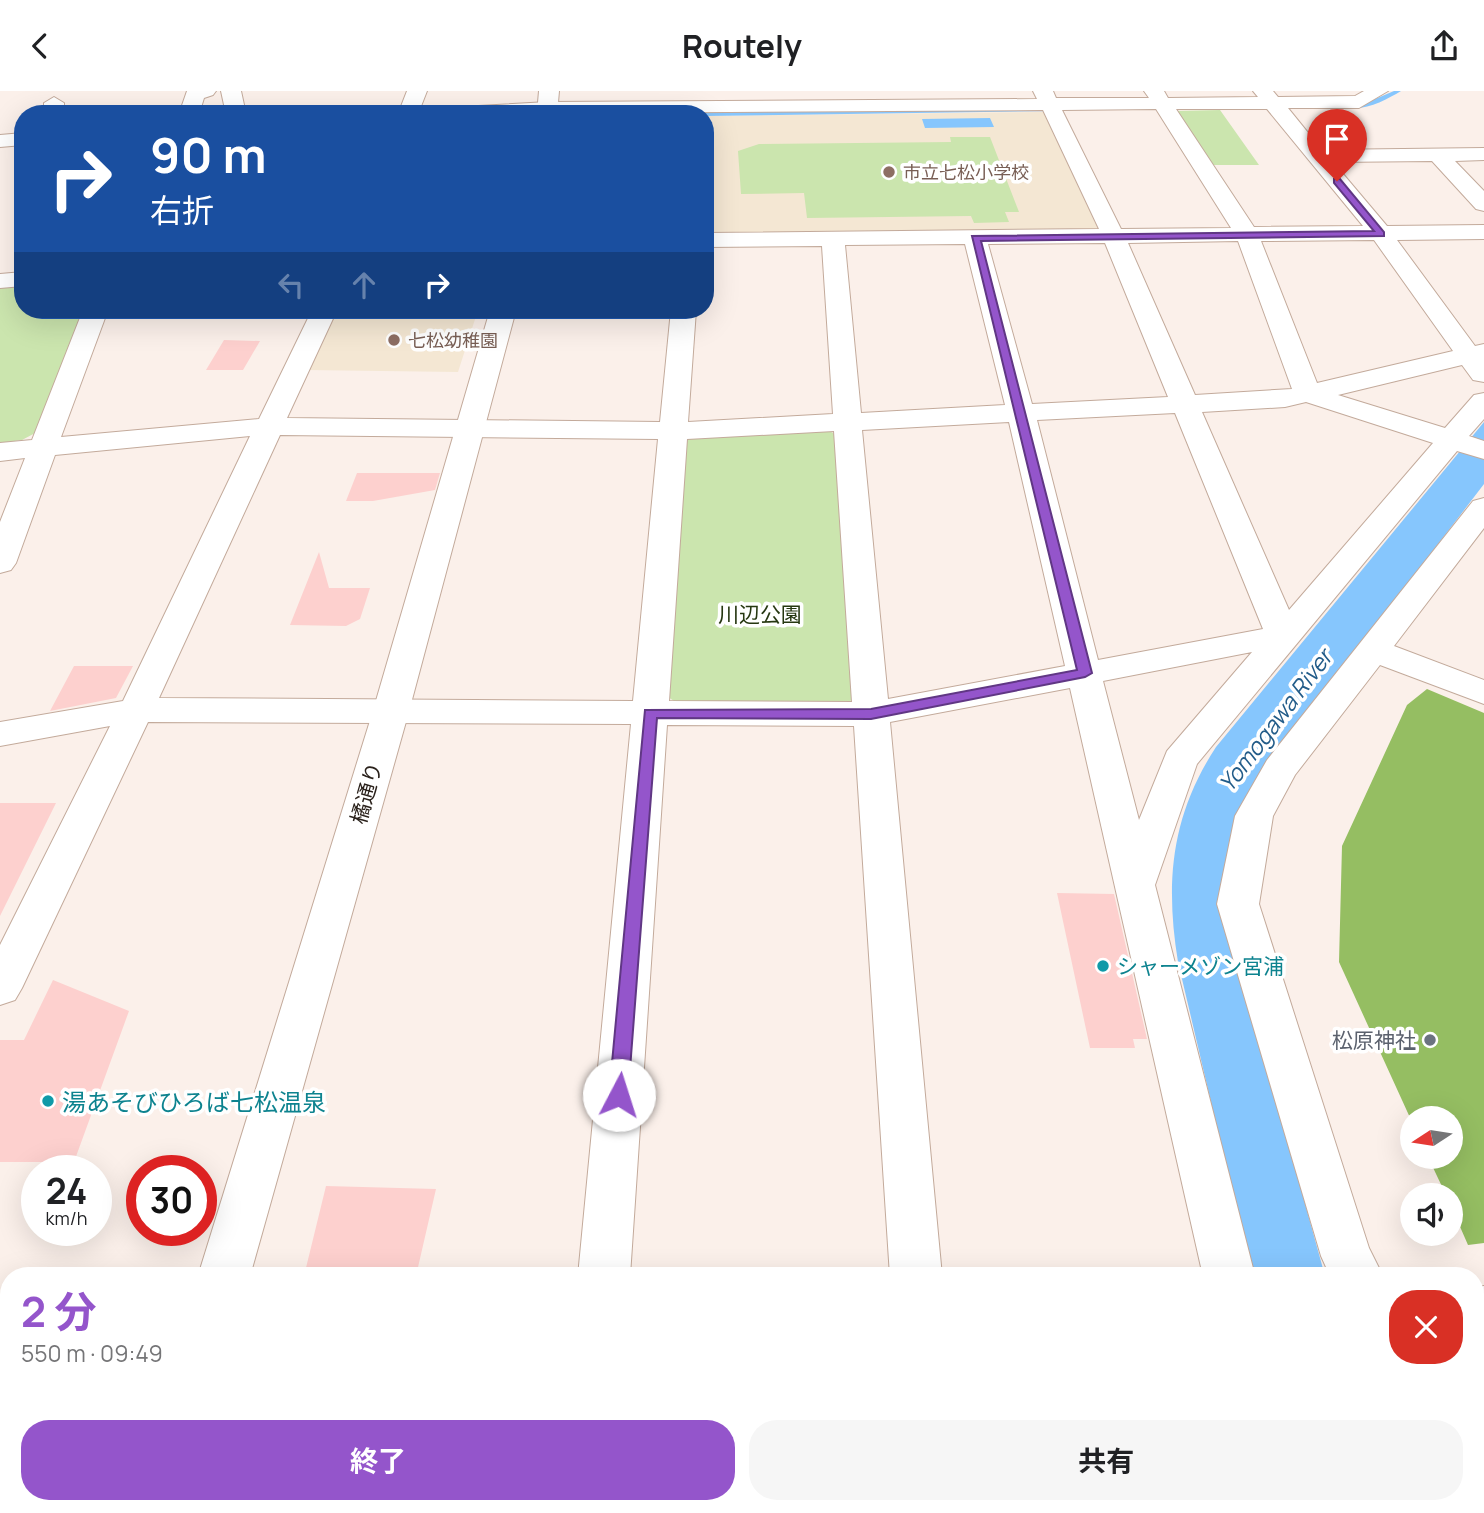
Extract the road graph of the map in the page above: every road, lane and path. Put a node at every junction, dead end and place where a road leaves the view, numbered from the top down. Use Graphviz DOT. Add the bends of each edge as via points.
graph roads {
  1 [pos="206,91"];
  2 [pos="1376,91"];
  3 [pos="1268,97"];
  4 [pos="932,98"];
  5 [pos="1047,98"];
  6 [pos="1158,98"];
  7 [pos="809,99"];
  8 [pos="548,104"];
  9 [pos="192,105"];
  10 [pos="1437,154"];
  11 [pos="1484,154"];
  12 [pos="1316,156"];
  13 [pos="1484,204"];
  14 [pos="1484,232"];
  15 [pos="1381,234"];
  16 [pos="1247,235"];
  17 [pos="1114,237"];
  18 [pos="975,238"];
  19 [pos="833,239"];
  20 [pos="714,240"];
  21 [pos="92,319"];
  22 [pos="320,319"];
  23 [pos="500,319"];
  24 [pos="683,319"];
  25 [pos="1480,362"];
  26 [pos="1308,394"];
  27 [pos="1484,401"];
  28 [pos="1188,405"];
  29 [pos="1021,413"];
  30 [pos="849,422"];
  31 [pos="271,426"];
  32 [pos="468,429"];
  33 [pos="673,431"];
  34 [pos="1465,444"];
  35 [pos="46,447"];
  36 [pos="0,452"];
  37 [pos="1484,507"];
  38 [pos="0,563"];
  39 [pos="1283,636"];
  40 [pos="1374,650"];
  41 [pos="1085,673"];
  42 [pos="1484,694"];
  43 [pos="136,710"];
  44 [pos="391,711"];
  45 [pos="650,713"];
  46 [pos="871,714"];
  47 [pos="0,734"];
  48 [pos="1135,884"];
  49 [pos="0,988"];
  50 [pos="227,1267"];
  51 [pos="605,1267"];
  52 [pos="915,1267"];
  53 [pos="1227,1267"];
  54 [pos="1352,1267"];
  1 -- 9 [label="street" via="195,94"];
  2 -- 3 [label="street" via="1359,102"];
  3 -- 6 [label="street"];
  3 -- 12 [label="street"];
  4 -- 5 [label="street"];
  4 -- 7 [label="street"];
  5 -- 6 [label="street"];
  5 -- 17 [label="street"];
  6 -- 16 [label="street"];
  7 -- 8 [label="street"];
  10 -- 11 [label="street"];
  10 -- 12 [label="street"];
  10 -- 13 [label="street"];
  12 -- 15 [label="street"];
  14 -- 15 [label="street"];
  15 -- 16 [label="street"];
  15 -- 25 [label="street"];
  16 -- 17 [label="street"];
  16 -- 26 [label="street"];
  17 -- 18 [label="street"];
  17 -- 28 [label="street"];
  18 -- 19 [label="street"];
  18 -- 29 [label="street"];
  19 -- 20 [label="street"];
  19 -- 30 [label="street"];
  21 -- 35 [label="street"];
  22 -- 31 [label="street"];
  23 -- 32 [label="street, 橘通り"];
  24 -- 33 [label="street"];
  25 -- 26 [label="street"];
  26 -- 28 [label="street"];
  26 -- 34 [label="street"];
  27 -- 34 [label="street"];
  28 -- 29 [label="street"];
  28 -- 39 [label="street"];
  29 -- 30 [label="street"];
  29 -- 41 [label="street"];
  30 -- 33 [label="street"];
  30 -- 46 [label="street"];
  31 -- 32 [label="street"];
  31 -- 35 [label="street"];
  31 -- 43 [label="street"];
  32 -- 33 [label="street"];
  32 -- 44 [label="street, 橘通り"];
  33 -- 45 [label="street"];
  34 -- 39 [label="street"];
  35 -- 36 [label="street"];
  35 -- 38 [label="street"];
  37 -- 40 [label="street"];
  39 -- 41 [label="street"];
  39 -- 48 [label="street" via="1180,760"];
  40 -- 42 [label="street"];
  40 -- 54 [label="street" via="1280,769 1254,816 1238,904"];
  41 -- 46 [label="street"];
  41 -- 48 [label="street"];
  43 -- 44 [label="street"];
  43 -- 47 [label="street"];
  43 -- 49 [label="street"];
  44 -- 45 [label="street"];
  44 -- 50 [label="street, 橘通り"];
  45 -- 46 [label="street"];
  45 -- 51 [label="street"];
  46 -- 52 [label="street"];
  48 -- 53 [label="street"];
}
